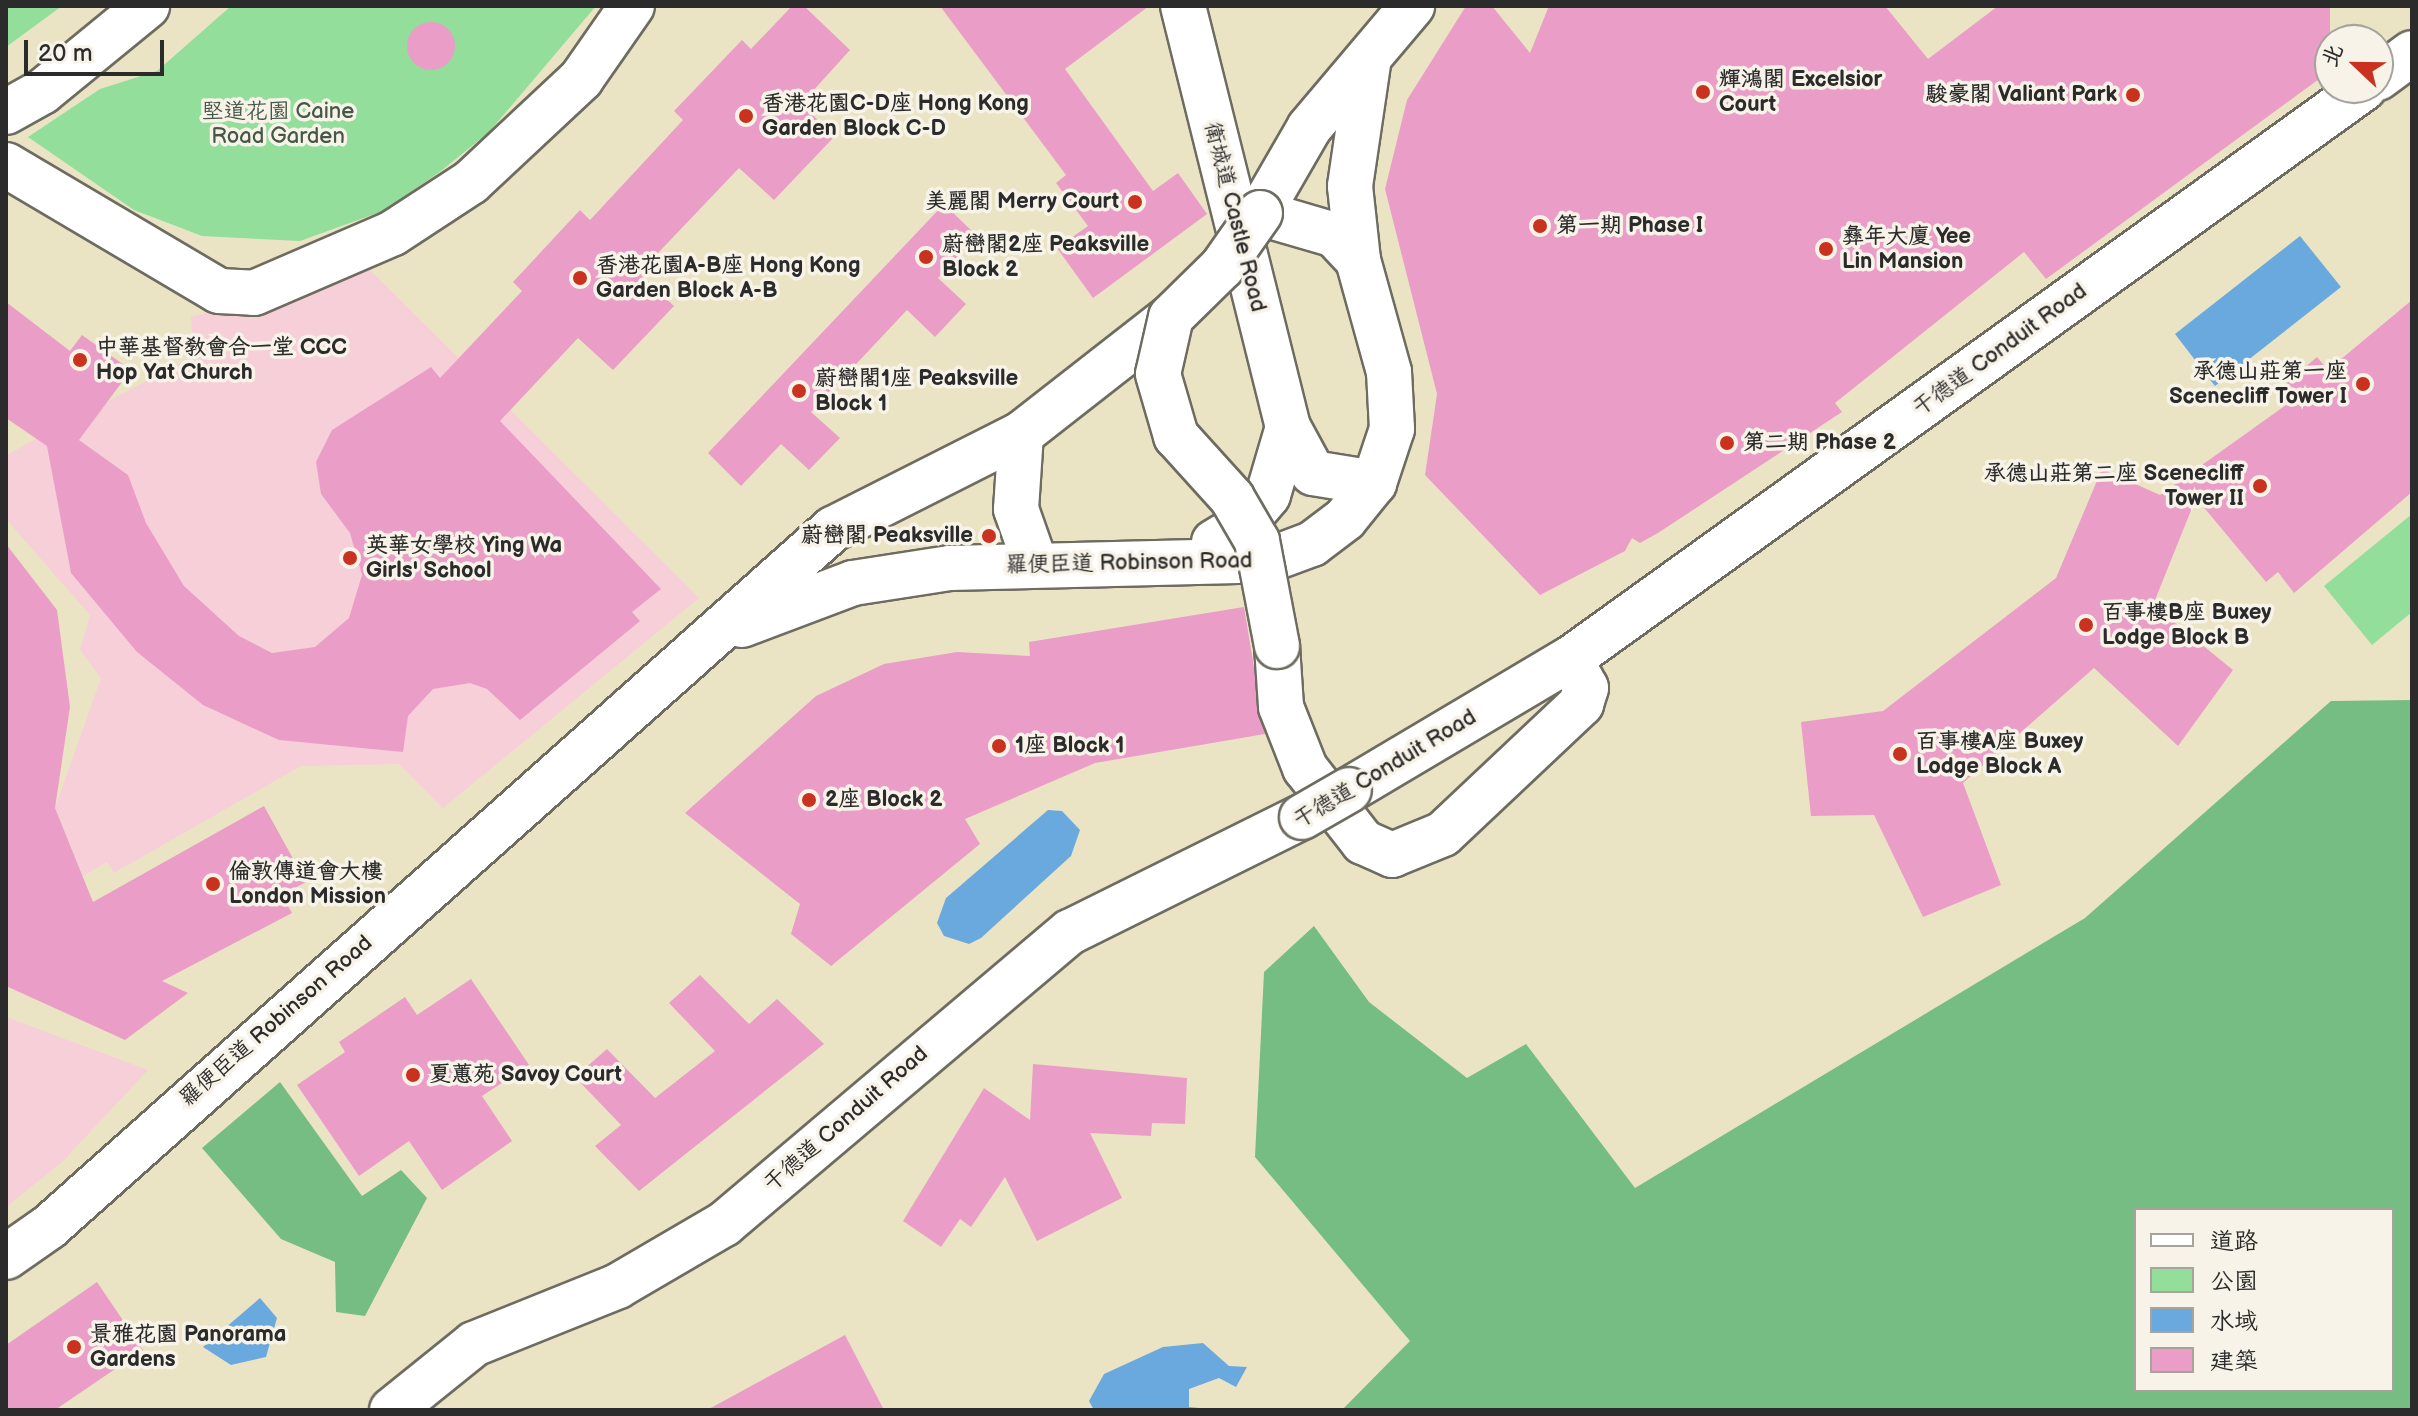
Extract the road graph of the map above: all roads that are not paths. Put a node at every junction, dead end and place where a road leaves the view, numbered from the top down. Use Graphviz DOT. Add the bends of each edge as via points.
graph roads {
  1 [pos="147,6"];
  2 [pos="632,6"];
  3 [pos="1183,6"];
  4 [pos="1412,6"];
  5 [pos="2412,53"];
  6 [pos="1368,64"];
  7 [pos="2394,66"];
  8 [pos="2342,104"];
  9 [pos="6,112"];
  10 [pos="6,165"];
  11 [pos="1260,213"];
  12 [pos="1358,260"];
  13 [pos="1171,317"];
  14 [pos="1288,427"];
  15 [pos="1021,434"];
  16 [pos="1374,483"];
  17 [pos="1035,563"];
  18 [pos="1169,563"];
  19 [pos="725,632"];
  20 [pos="1570,659"];
  21 [pos="6,1257"];
  22 [pos="392,1410"];
  1 -- 9 [label="street" via="42,92"];
  2 -- 10 [label="street" via="581,79 471,182 393,233 254,293 206,285"];
  3 -- 14 [label="street, 衛城道 Castle Road"];
  4 -- 6 [label="street, 羅便臣道 Robinson Road"];
  5 -- 7 [label="street"];
  6 -- 11 [label="street, 羅便臣道 Robinson Road" via="1309,128"];
  6 -- 12 [label="street, 羅便臣道 Robinson Road" via="1350,186"];
  8 -- 20 [label="street, 干德道 Conduit Road"];
  11 -- 12 [label="street" via="1335,235"];
  11 -- 13 [label="street, 羅便臣道 Robinson Road, bridge" via="1222,267"];
  12 -- 16 [label="street, 羅便臣道 Robinson Road" via="1394,398"];
  13 -- 15 [label="street, 羅便臣道 Robinson Road"];
  13 -- 20 [label="street, bridge" via="1158,374 1161,405 1176,436 1232,498 1257,541 1277,646 1281,707 1305,768 1363,842 1392,855 1443,834 1581,704 1586,688"];
  14 -- 16 [label="street, 衛城道 Castle Road" via="1313,473"];
  14 -- 18 [label="street, 衛城道 Castle Road" via="1278,475 1255,513 1231,534"];
  15 -- 17 [label="street" via="1016,509"];
  15 -- 19 [label="street, 羅便臣道 Robinson Road" via="869,506 804,554"];
  16 -- 18 [label="street, 羅便臣道 Robinson Road" via="1345,519 1291,554"];
  17 -- 18 [label="street, 羅便臣道 Robinson Road"];
  17 -- 19 [label="street, 羅便臣道 Robinson Road" via="853,583"];
  19 -- 21 [label="street, 羅便臣道 Robinson Road" via="246,1046 49,1227"];
  20 -- 22 [label="street, 干德道 Conduit Road, bridge" via="1302,817 1070,932 724,1224 618,1286 474,1344"];
}
